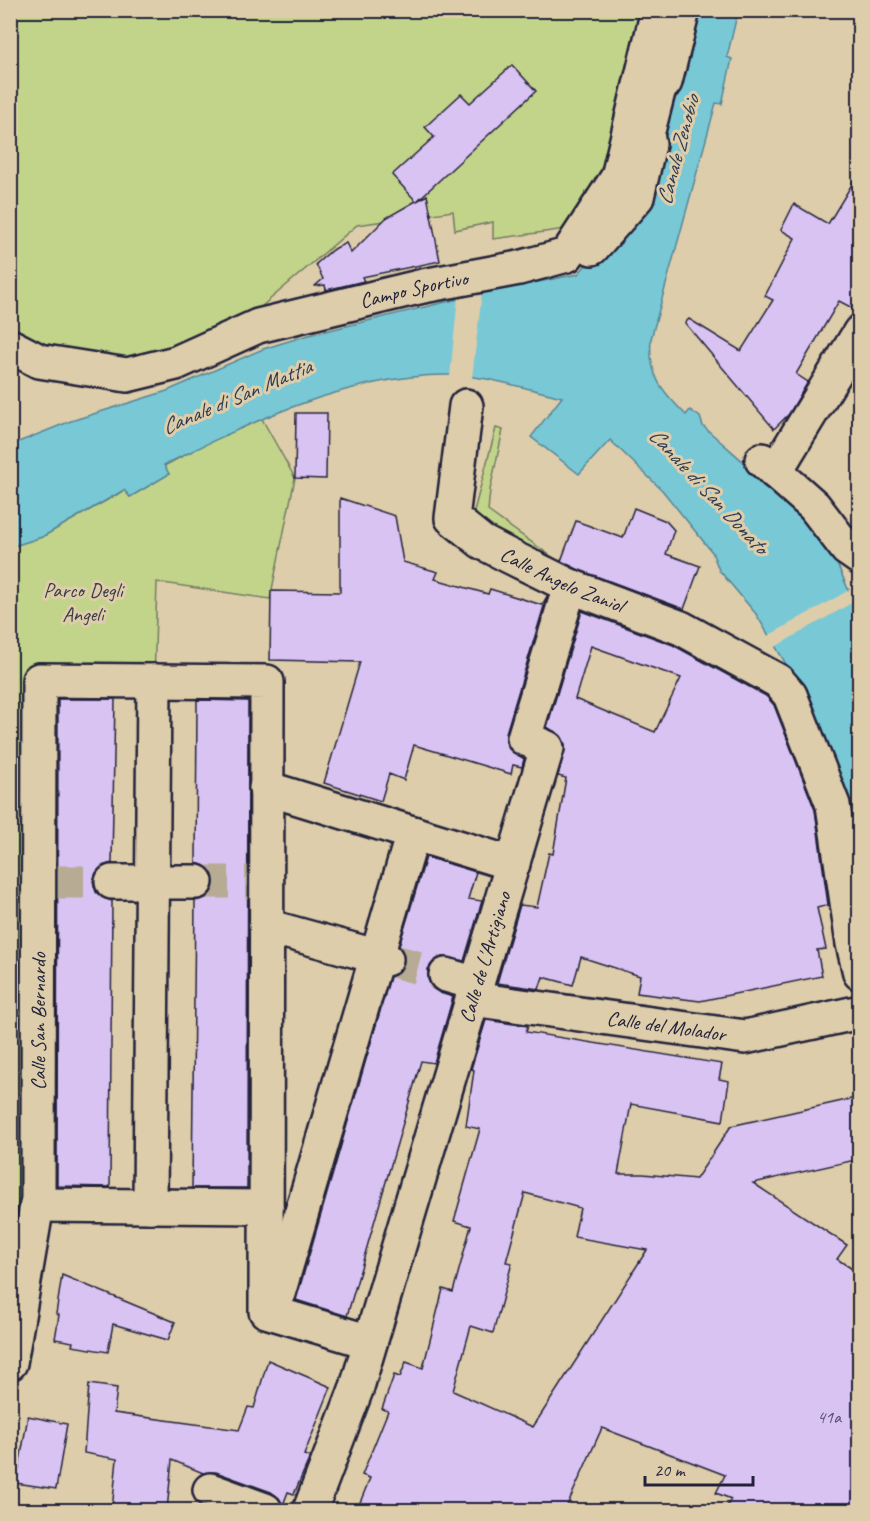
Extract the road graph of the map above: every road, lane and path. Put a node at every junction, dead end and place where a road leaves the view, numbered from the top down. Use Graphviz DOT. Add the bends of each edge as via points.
graph roads {
  1 [pos="658,10"];
  2 [pos="683,10"];
  3 [pos="519,268"];
  4 [pos="860,332"];
  5 [pos="10,346"];
  6 [pos="466,406"];
  7 [pos="860,558"];
  8 [pos="570,586"];
  9 [pos="154,681"];
  10 [pos="266,788"];
  11 [pos="413,833"];
  12 [pos="513,864"];
  13 [pos="112,882"];
  14 [pos="153,882"];
  15 [pos="195,882"];
  16 [pos="266,926"];
  17 [pos="381,957"];
  18 [pos="860,973"];
  19 [pos="465,986"];
  20 [pos="860,1012"];
  21 [pos="37,1205"];
  22 [pos="150,1206"];
  23 [pos="266,1207"];
  24 [pos="272,1313"];
  25 [pos="370,1342"];
  26 [pos="10,1363"];
  27 [pos="210,1490"];
  28 [pos="265,1510"];
  29 [pos="310,1510"];
  1 -- 3 [label="street, Campo Sportivo" via="618,177 567,255"];
  2 -- 3 [label="street" via="647,135 649,144 637,197 575,267 521,279"];
  3 -- 5 [label="street, Campo Sportivo" via="465,285 423,286 258,326 176,363 127,375 39,361"];
  4 -- 7 [label="street" via="769,466"];
  6 -- 8 [label="street, Calle Angelo Zaniol" via="452,518 482,542"];
  8 -- 12 [label="street, Calle de L'Artigiano" via="524,738 547,748"];
  8 -- 18 [label="street, Calle Angelo Zaniol" via="744,656 790,695 833,805"];
  9 -- 10 [label="street" via="267,682"];
  9 -- 14 [label="street"];
  9 -- 21 [label="street, Calle San Bernardo" via="39,680 45,882"];
  10 -- 11 [label="street"];
  10 -- 16 [label="street" via="262,882"];
  11 -- 12 [label="street"];
  11 -- 17 [label="street"];
  12 -- 19 [label="street, Calle de L'Artigiano"];
  13 -- 14 [label="street"];
  14 -- 15 [label="street"];
  14 -- 22 [label="street"];
  16 -- 17 [label="street"];
  16 -- 23 [label="street"];
  17 -- 24 [label="street"];
  19 -- 20 [label="street, Calle del Molador" via="745,1037"];
  19 -- 25 [label="street, Calle de L'Artigiano"];
  21 -- 22 [label="street"];
  21 -- 26 [label="street, Calle San Bernardo"];
  22 -- 23 [label="street"];
  23 -- 24 [label="street" via="266,1311"];
  24 -- 25 [label="street"];
  25 -- 29 [label="street, Calle de L'Artigiano"];
  27 -- 28 [label="street"];
}
